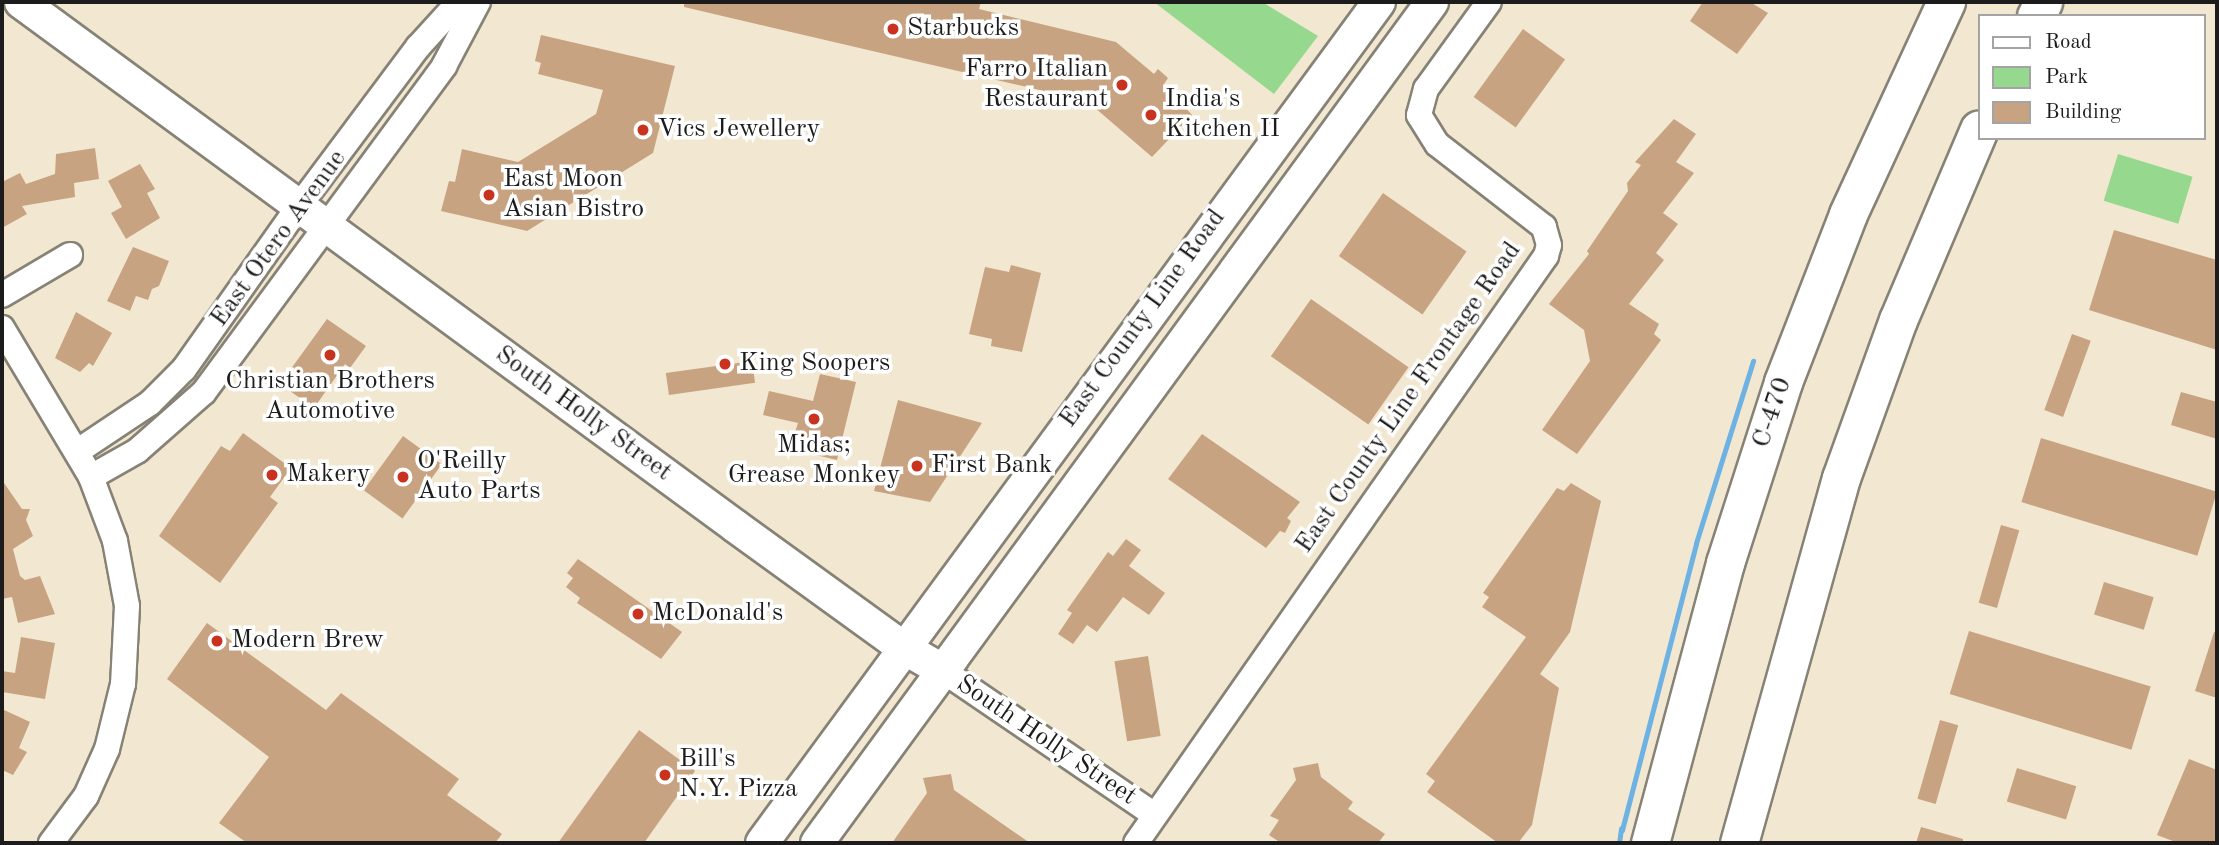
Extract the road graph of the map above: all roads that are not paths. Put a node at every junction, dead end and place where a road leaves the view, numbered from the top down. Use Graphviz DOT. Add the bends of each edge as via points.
graph roads {
  1 [pos="21,2"];
  2 [pos="459,2"];
  3 [pos="478,2"];
  4 [pos="1379,2"];
  5 [pos="1432,2"];
  6 [pos="1489,2"];
  7 [pos="1946,2"];
  8 [pos="1978,131"];
  9 [pos="299,206"];
  10 [pos="326,226"];
  11 [pos="70,255"];
  12 [pos="2,295"];
  13 [pos="2,328"];
  14 [pos="78,451"];
  15 [pos="91,477"];
  16 [pos="902,647"];
  17 [pos="942,670"];
  18 [pos="1153,814"];
  19 [pos="51,843"];
  20 [pos="762,843"];
  21 [pos="817,843"];
  22 [pos="1136,843"];
  23 [pos="1650,843"];
  24 [pos="1739,843"];
  1 -- 9 [label="main road, South Holly Street"];
  2 -- 9 [label="street, East Otero Avenue" via="418,47"];
  3 -- 10 [label="street, East Otero Avenue" via="444,66"];
  4 -- 16 [label="main road, East County Line Road"];
  5 -- 17 [label="main road, East County Line Road"];
  6 -- 18 [label="street, East County Line Frontage Road" via="1426,89 1419,115 1437,144 1544,227 1549,245 1546,256"];
  7 -- 23 [label="highway, C-470" via="1848,214 1788,369 1722,574"];
  8 -- 24 [label="highway" via="1906,298 1845,466"];
  9 -- 10 [label="main road, South Holly Street"];
  9 -- 14 [label="street, East Otero Avenue" via="169,386 128,420"];
  10 -- 15 [label="street, East Otero Avenue" via="191,407 137,451"];
  10 -- 16 [label="main road, South Holly Street"];
  11 -- 12 [label="street"];
  13 -- 14 [label="street"];
  14 -- 15 [label="street"];
  15 -- 19 [label="street" via="117,551 127,606 127,652 107,749 86,796"];
  16 -- 17 [label="main road, South Holly Street"];
  16 -- 20 [label="main road, East County Line Road"];
  17 -- 18 [label="street, South Holly Street"];
  17 -- 21 [label="main road, East County Line Road"];
  18 -- 22 [label="street, East County Line Frontage Road"];
}
